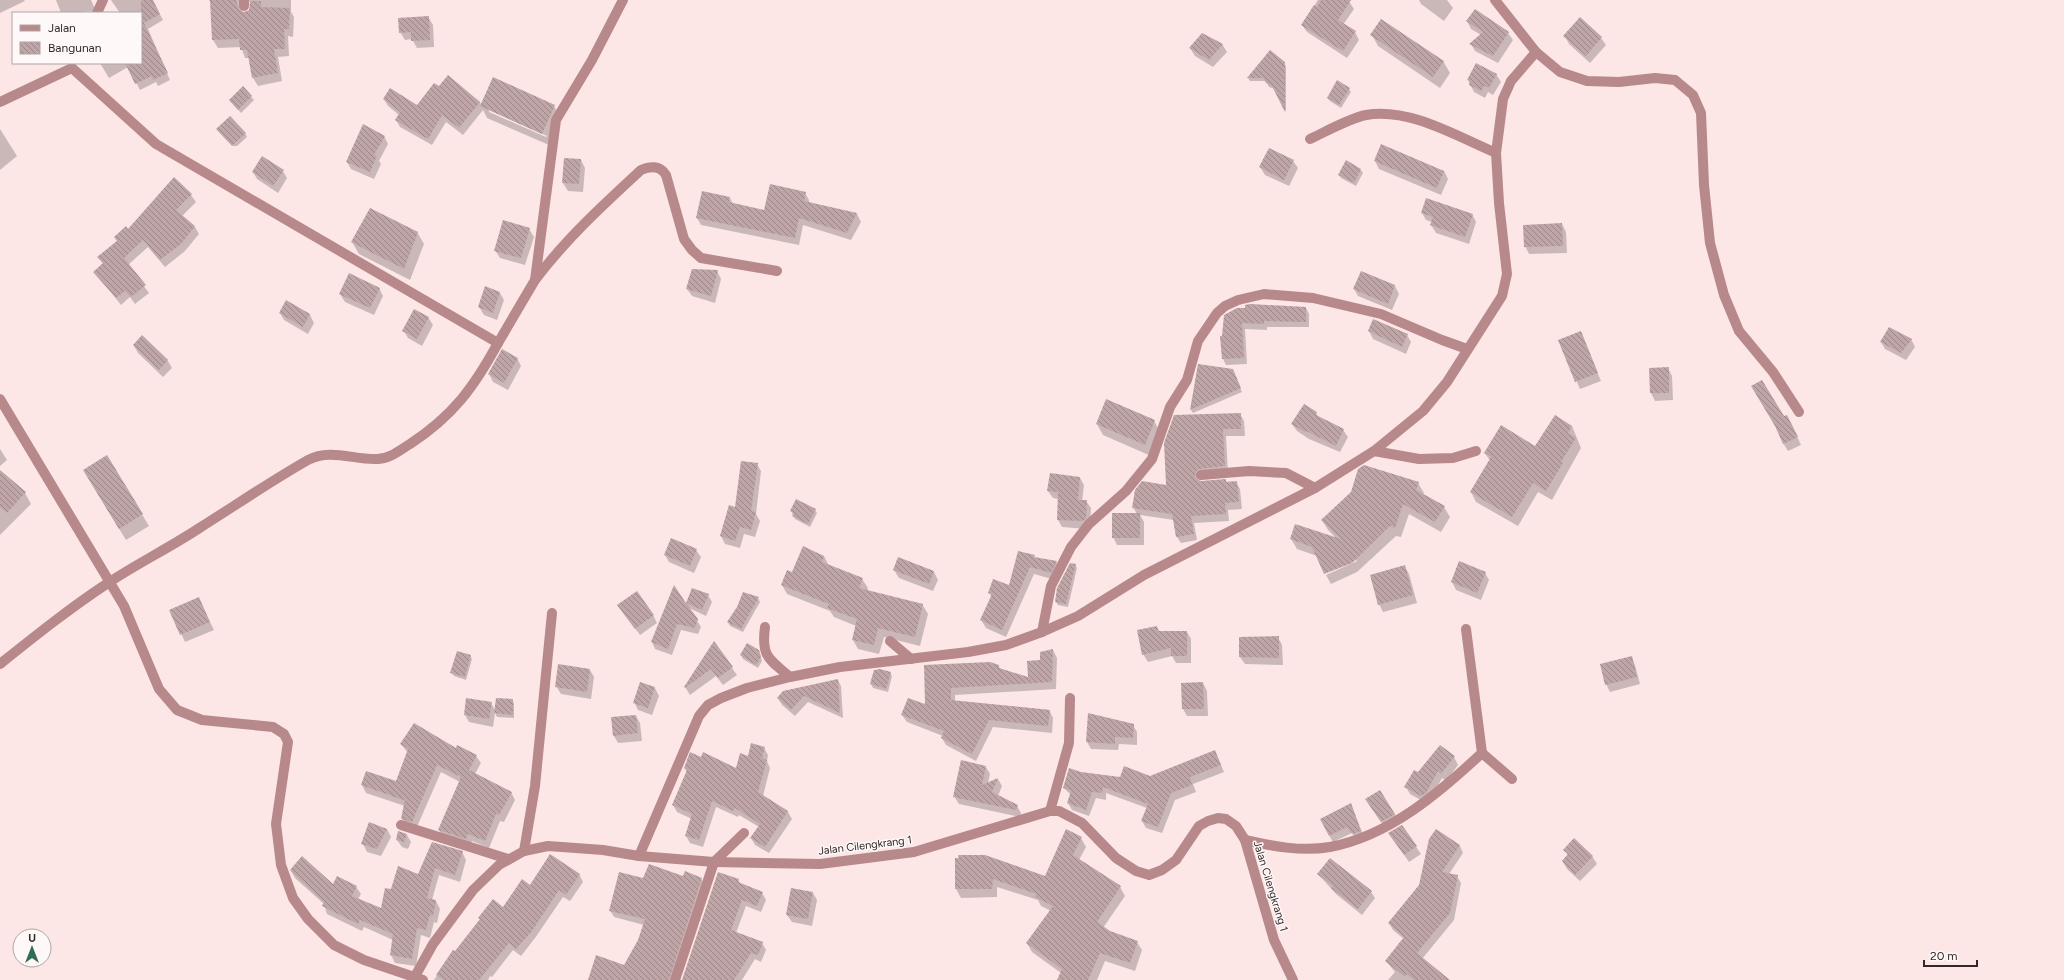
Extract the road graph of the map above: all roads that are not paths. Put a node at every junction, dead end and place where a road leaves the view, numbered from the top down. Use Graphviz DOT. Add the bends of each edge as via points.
graph roads {
  1 [pos="103,0"];
  2 [pos="623,0"];
  3 [pos="1495,0"];
  4 [pos="97,12"];
  5 [pos="1536,52"];
  6 [pos="73,66"];
  7 [pos="0,102"];
  8 [pos="1310,139"];
  9 [pos="1496,153"];
  10 [pos="777,271"];
  11 [pos="534,280"];
  12 [pos="498,343"];
  13 [pos="1467,349"];
  14 [pos="0,398"];
  15 [pos="1799,412"];
  16 [pos="1374,451"];
  17 [pos="1476,451"];
  18 [pos="1201,475"];
  19 [pos="1315,488"];
  20 [pos="109,582"];
  21 [pos="552,613"];
  22 [pos="766,627"];
  23 [pos="1466,629"];
  24 [pos="1042,632"];
  25 [pos="890,641"];
  26 [pos="912,660"];
  27 [pos="0,664"];
  28 [pos="790,677"];
  29 [pos="1070,698"];
  30 [pos="1482,754"];
  31 [pos="1512,779"];
  32 [pos="1050,810"];
  33 [pos="401,825"];
  34 [pos="744,833"];
  35 [pos="1245,840"];
  36 [pos="524,851"];
  37 [pos="639,856"];
  38 [pos="508,858"];
  39 [pos="714,862"];
  40 [pos="417,979"];
  41 [pos="675,980"];
  42 [pos="1293,980"];
  1 -- 4 [label="street"];
  2 -- 11 [label="street" via="592,60 556,120"];
  3 -- 5 [label="street"];
  5 -- 9 [label="street" via="1511,81 1503,100"];
  5 -- 15 [label="street" via="1560,72 1587,81 1619,82 1662,78 1675,80 1693,95 1701,113 1710,243 1724,295 1739,332 1773,372"];
  6 -- 7 [label="street"];
  6 -- 12 [label="street" via="156,144"];
  8 -- 9 [label="street" via="1365,115 1388,114 1413,118"];
  9 -- 13 [label="street" via="1507,274 1502,296"];
  10 -- 11 [label="street" via="702,258 692,250 684,239 666,175 660,169 648,167 641,170 588,219"];
  11 -- 12 [label="street"];
  12 -- 20 [label="street" via="479,378 452,412 425,434 391,456 380,459 332,454 315,456"];
  13 -- 16 [label="street" via="1447,382 1422,412"];
  13 -- 24 [label="street" via="1381,314 1313,298 1264,294 1225,306 1217,313 1198,341 1187,380 1170,407 1152,459 1126,491 1090,524 1071,546 1051,586"];
  14 -- 20 [label="street"];
  16 -- 17 [label="street" via="1419,459 1453,458"];
  16 -- 19 [label="street"];
  18 -- 19 [label="street" via="1249,471 1286,474"];
  19 -- 24 [label="street" via="1144,575 1078,616"];
  20 -- 27 [label="street"];
  20 -- 40 [label="street" via="124,606 159,689 177,710 202,720 273,727 284,734 288,742 276,824 281,865 293,898 308,919 334,945 364,960"];
  21 -- 36 [label="street" via="534,786"];
  22 -- 28 [label="street" via="763,645 767,657"];
  23 -- 30 [label="street"];
  24 -- 26 [label="street" via="1006,645"];
  25 -- 26 [label="street"];
  26 -- 28 [label="street" via="840,667"];
  28 -- 37 [label="street" via="747,688 708,705 699,716"];
  29 -- 32 [label="street" via="1069,743"];
  30 -- 31 [label="street"];
  30 -- 35 [label="street" via="1439,792 1392,823 1356,840 1329,847 1285,848"];
  32 -- 35 [label="street, Jalan Cilengkrang 1" via="1059,811 1082,823 1116,858 1136,871 1149,874 1162,870 1176,860 1199,826 1208,821 1226,819 1236,826"];
  32 -- 39 [label="street, Jalan Cilengkrang 1" via="914,852 820,864"];
  33 -- 38 [label="street"];
  34 -- 39 [label="street"];
  35 -- 42 [label="street, Jalan Cilengkrang 1" via="1274,940"];
  36 -- 37 [label="street, Jalan Cilengkrang 1" via="548,846 572,847"];
  36 -- 38 [label="street, Jalan Cilengkrang 1"];
  37 -- 39 [label="street, Jalan Cilengkrang 1"];
  38 -- 40 [label="street, Jalan Cilengkrang 1" via="490,872 459,907 433,944"];
  39 -- 41 [label="street"];
}
